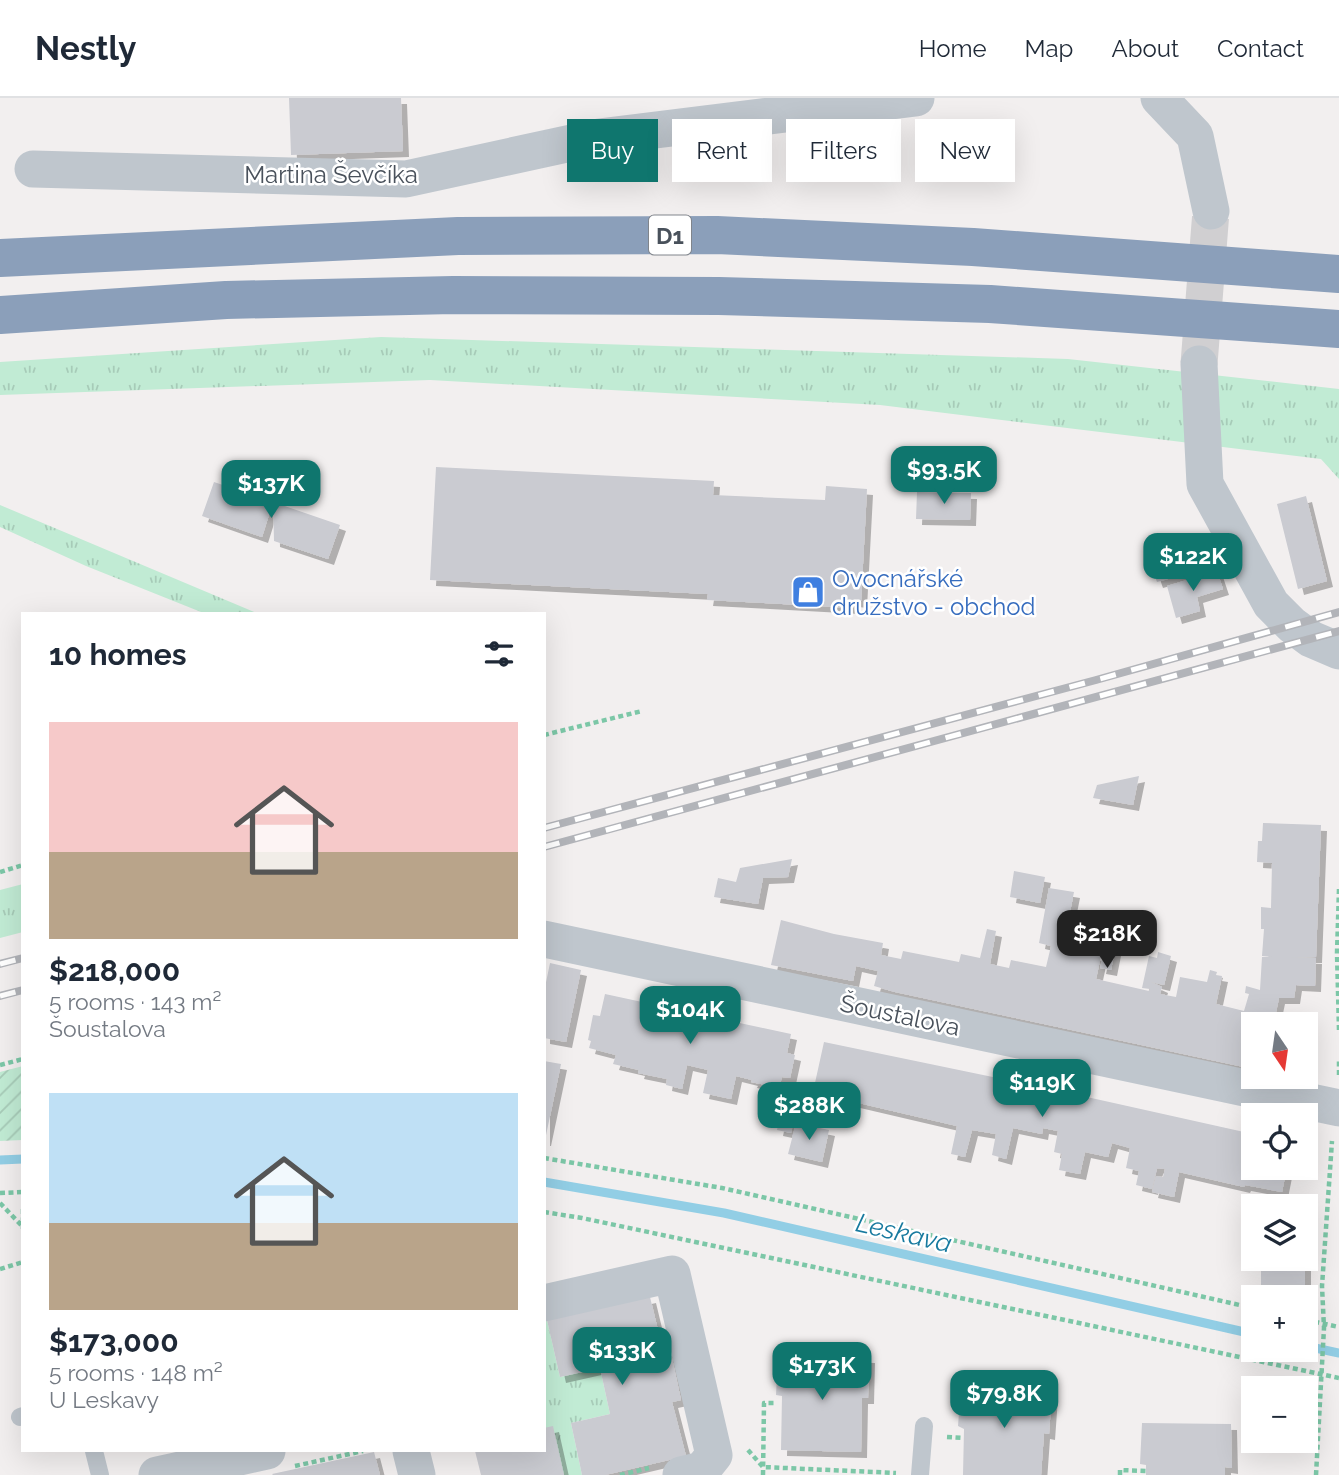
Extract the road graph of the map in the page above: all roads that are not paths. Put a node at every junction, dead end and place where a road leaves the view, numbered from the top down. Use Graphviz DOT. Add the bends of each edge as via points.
graph roads {
  1 [pos="916,98"];
  2 [pos="1159,98"];
  3 [pos="33,169"];
  4 [pos="1211,211"];
  5 [pos="0,258"];
  6 [pos="1339,274"];
  7 [pos="0,314"];
  8 [pos="1339,329"];
  9 [pos="1199,363"];
  10 [pos="1339,650"];
  11 [pos="546,939"];
  12 [pos="1336,1108"];
  13 [pos="546,1303"];
  14 [pos="924,1426"];
  15 [pos="94,1452"];
  16 [pos="411,1452"];
  17 [pos="281,1458"];
  18 [pos="670,1471"];
  19 [pos="920,1474"];
  20 [pos="100,1475"];
  21 [pos="157,1475"];
  22 [pos="417,1475"];
  1 -- 3 [label="street, Martina Ševčíka" via="599,137 406,179"];
  2 -- 4 [label="street" via="1195,136"];
  5 -- 6 [label="highway, D1" via="458,236 717,235 973,247"];
  7 -- 8 [label="highway" via="239,300 706,296 990,304"];
  9 -- 10 [label="street" via="1205,484 1271,604 1311,639"];
  11 -- 12 [label="street, Šoustalova"];
  13 -- 18 [label="street" via="671,1274 713,1455 702,1470"];
  14 -- 19 [label="lane"];
  15 -- 20 [label="lane"];
  16 -- 22 [label="street"];
  17 -- 21 [label="street"];
}
